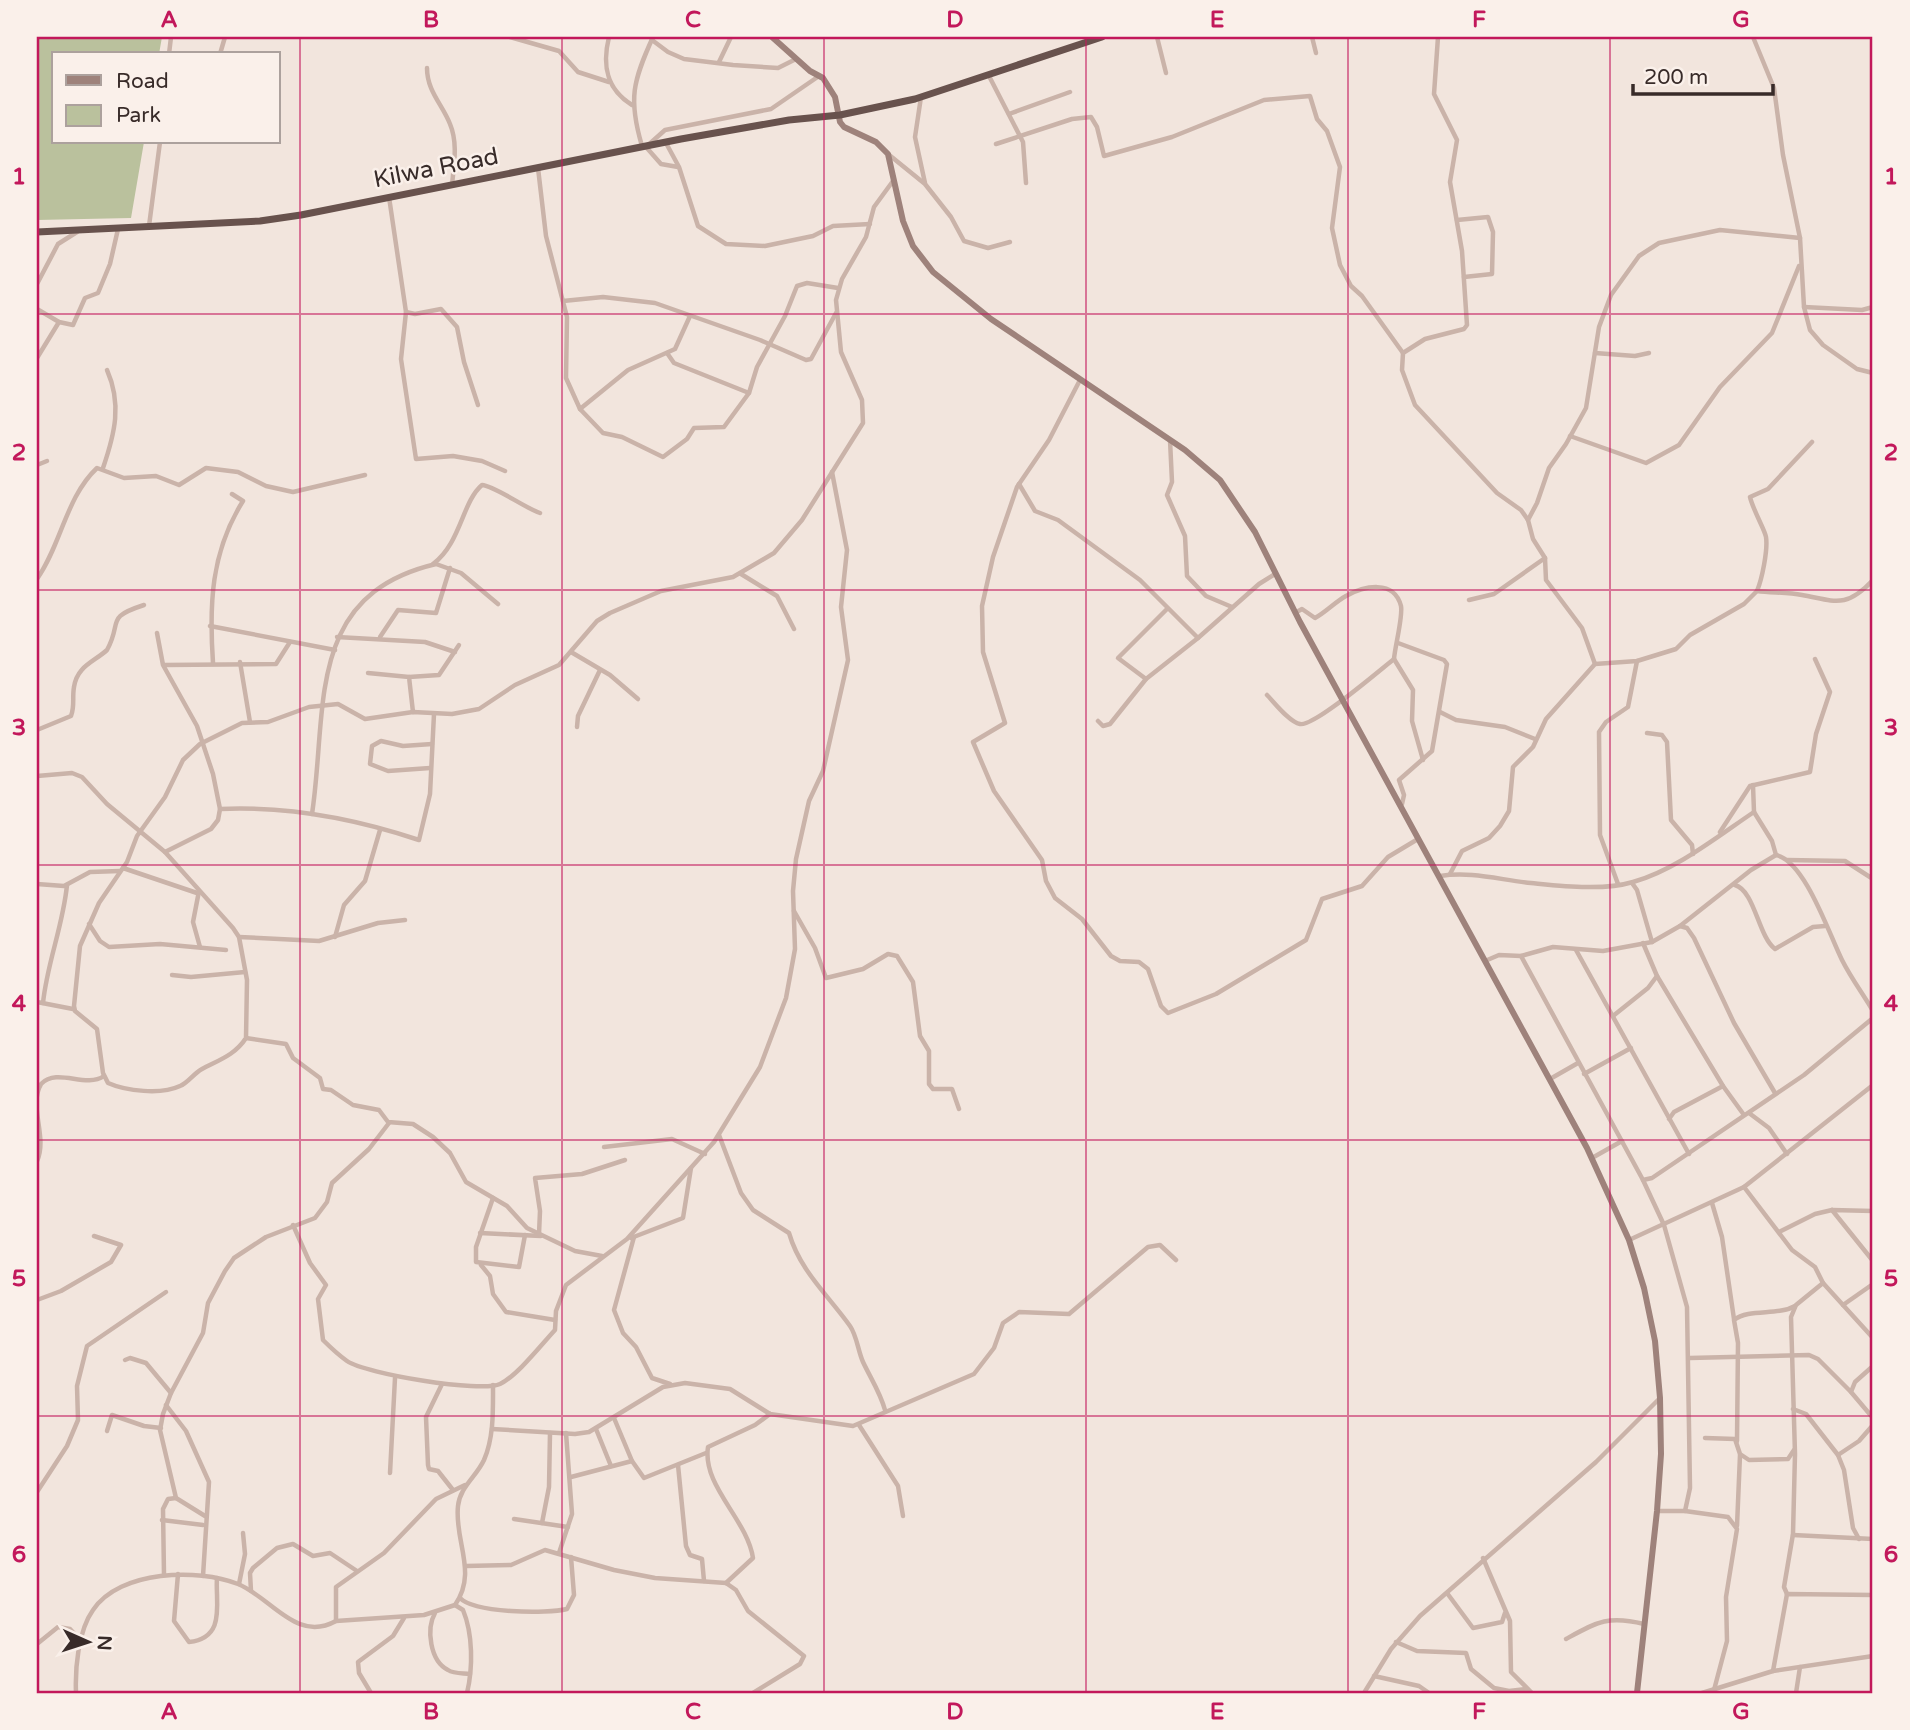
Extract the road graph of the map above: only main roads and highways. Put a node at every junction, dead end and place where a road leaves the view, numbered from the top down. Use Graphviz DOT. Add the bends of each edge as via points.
graph roads {
  1 [pos="772,37"];
  2 [pos="1102,37"];
  3 [pos="839,116"];
  4 [pos="37,232"];
  5 [pos="1637,1693"];
  1 -- 3 [label="main road" via="820,76 831,89"];
  2 -- 3 [label="highway, Kilwa Road" via="921,97"];
  3 -- 4 [label="highway, Kilwa Road" via="665,142 260,221"];
  3 -- 5 [label="main road" via="844,127 876,142 888,154 903,221 924,262 990,319 1170,440 1220,480 1255,532 1592,1157 1629,1240 1650,1317 1660,1398 1657,1511"];
}
